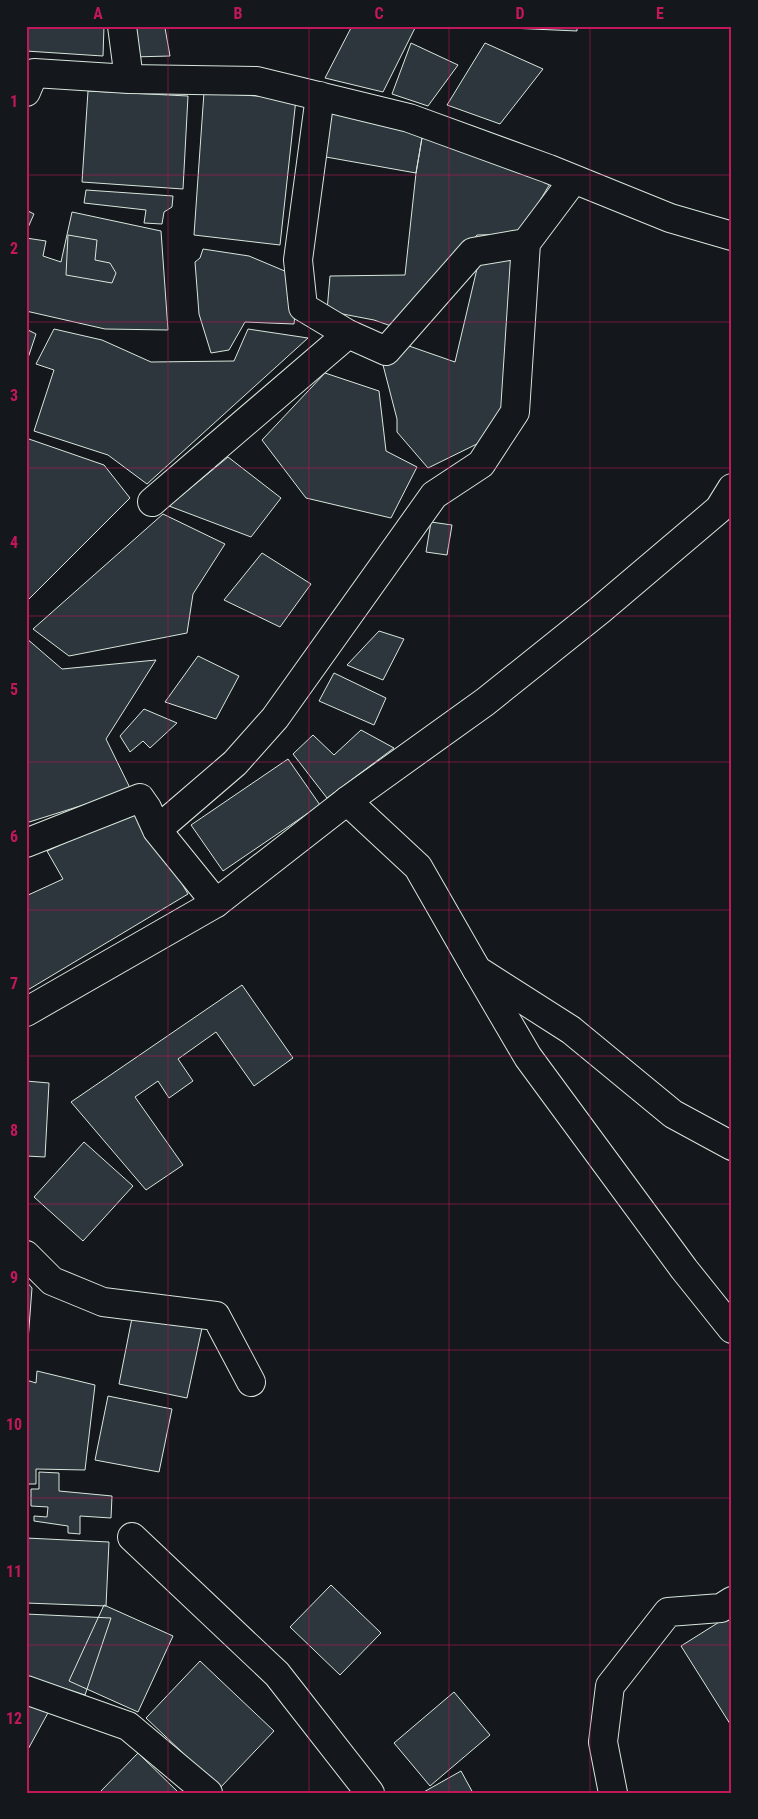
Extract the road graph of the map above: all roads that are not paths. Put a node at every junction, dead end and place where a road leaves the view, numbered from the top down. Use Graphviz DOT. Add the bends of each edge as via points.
graph roads {
  1 [pos="122,26"];
  2 [pos="129,79"];
  3 [pos="26,92"];
  4 [pos="320,96"];
  5 [pos="574,179"];
  6 [pos="732,236"];
  7 [pos="526,243"];
  8 [pos="348,334"];
  9 [pos="732,488"];
  10 [pos="152,502"];
  11 [pos="347,801"];
  12 [pos="157,830"];
  13 [pos="26,843"];
  14 [pos="216,903"];
  15 [pos="477,970"];
  16 [pos="26,1012"];
  17 [pos="732,1146"];
  18 [pos="26,1255"];
  19 [pos="732,1328"];
  20 [pos="251,1382"];
  21 [pos="132,1538"];
  22 [pos="732,1601"];
  23 [pos="26,1690"];
  24 [pos="208,1793"];
  25 [pos="370,1793"];
  26 [pos="613,1793"];
  1 -- 2 [label="street"];
  2 -- 3 [label="street" via="34,73"];
  2 -- 4 [label="street" via="257,81"];
  4 -- 5 [label="street" via="409,118"];
  4 -- 8 [label="street" via="298,260 303,307"];
  5 -- 6 [label="street" via="670,218"];
  5 -- 7 [label="street"];
  7 -- 8 [label="street" via="474,252 386,351"];
  7 -- 12 [label="street" via="515,412 510,420 481,464 434,495 275,718 235,763"];
  8 -- 10 [label="street"];
  9 -- 11 [label="street" via="719,510 600,610 485,702"];
  11 -- 14 [label="street"];
  11 -- 15 [label="street" via="418,867"];
  12 -- 13 [label="street" via="140,798"];
  12 -- 14 [label="street"];
  14 -- 16 [label="street"];
  15 -- 17 [label="street" via="571,1030 673,1114"];
  15 -- 19 [label="street" via="528,1057 684,1269"];
  18 -- 20 [label="street" via="52,1281 103,1302 216,1316"];
  21 -- 25 [label="street" via="278,1674"];
  22 -- 26 [label="street" via="721,1608 668,1612 610,1686 603,1742"];
  23 -- 24 [label="street" via="128,1726"];
}
